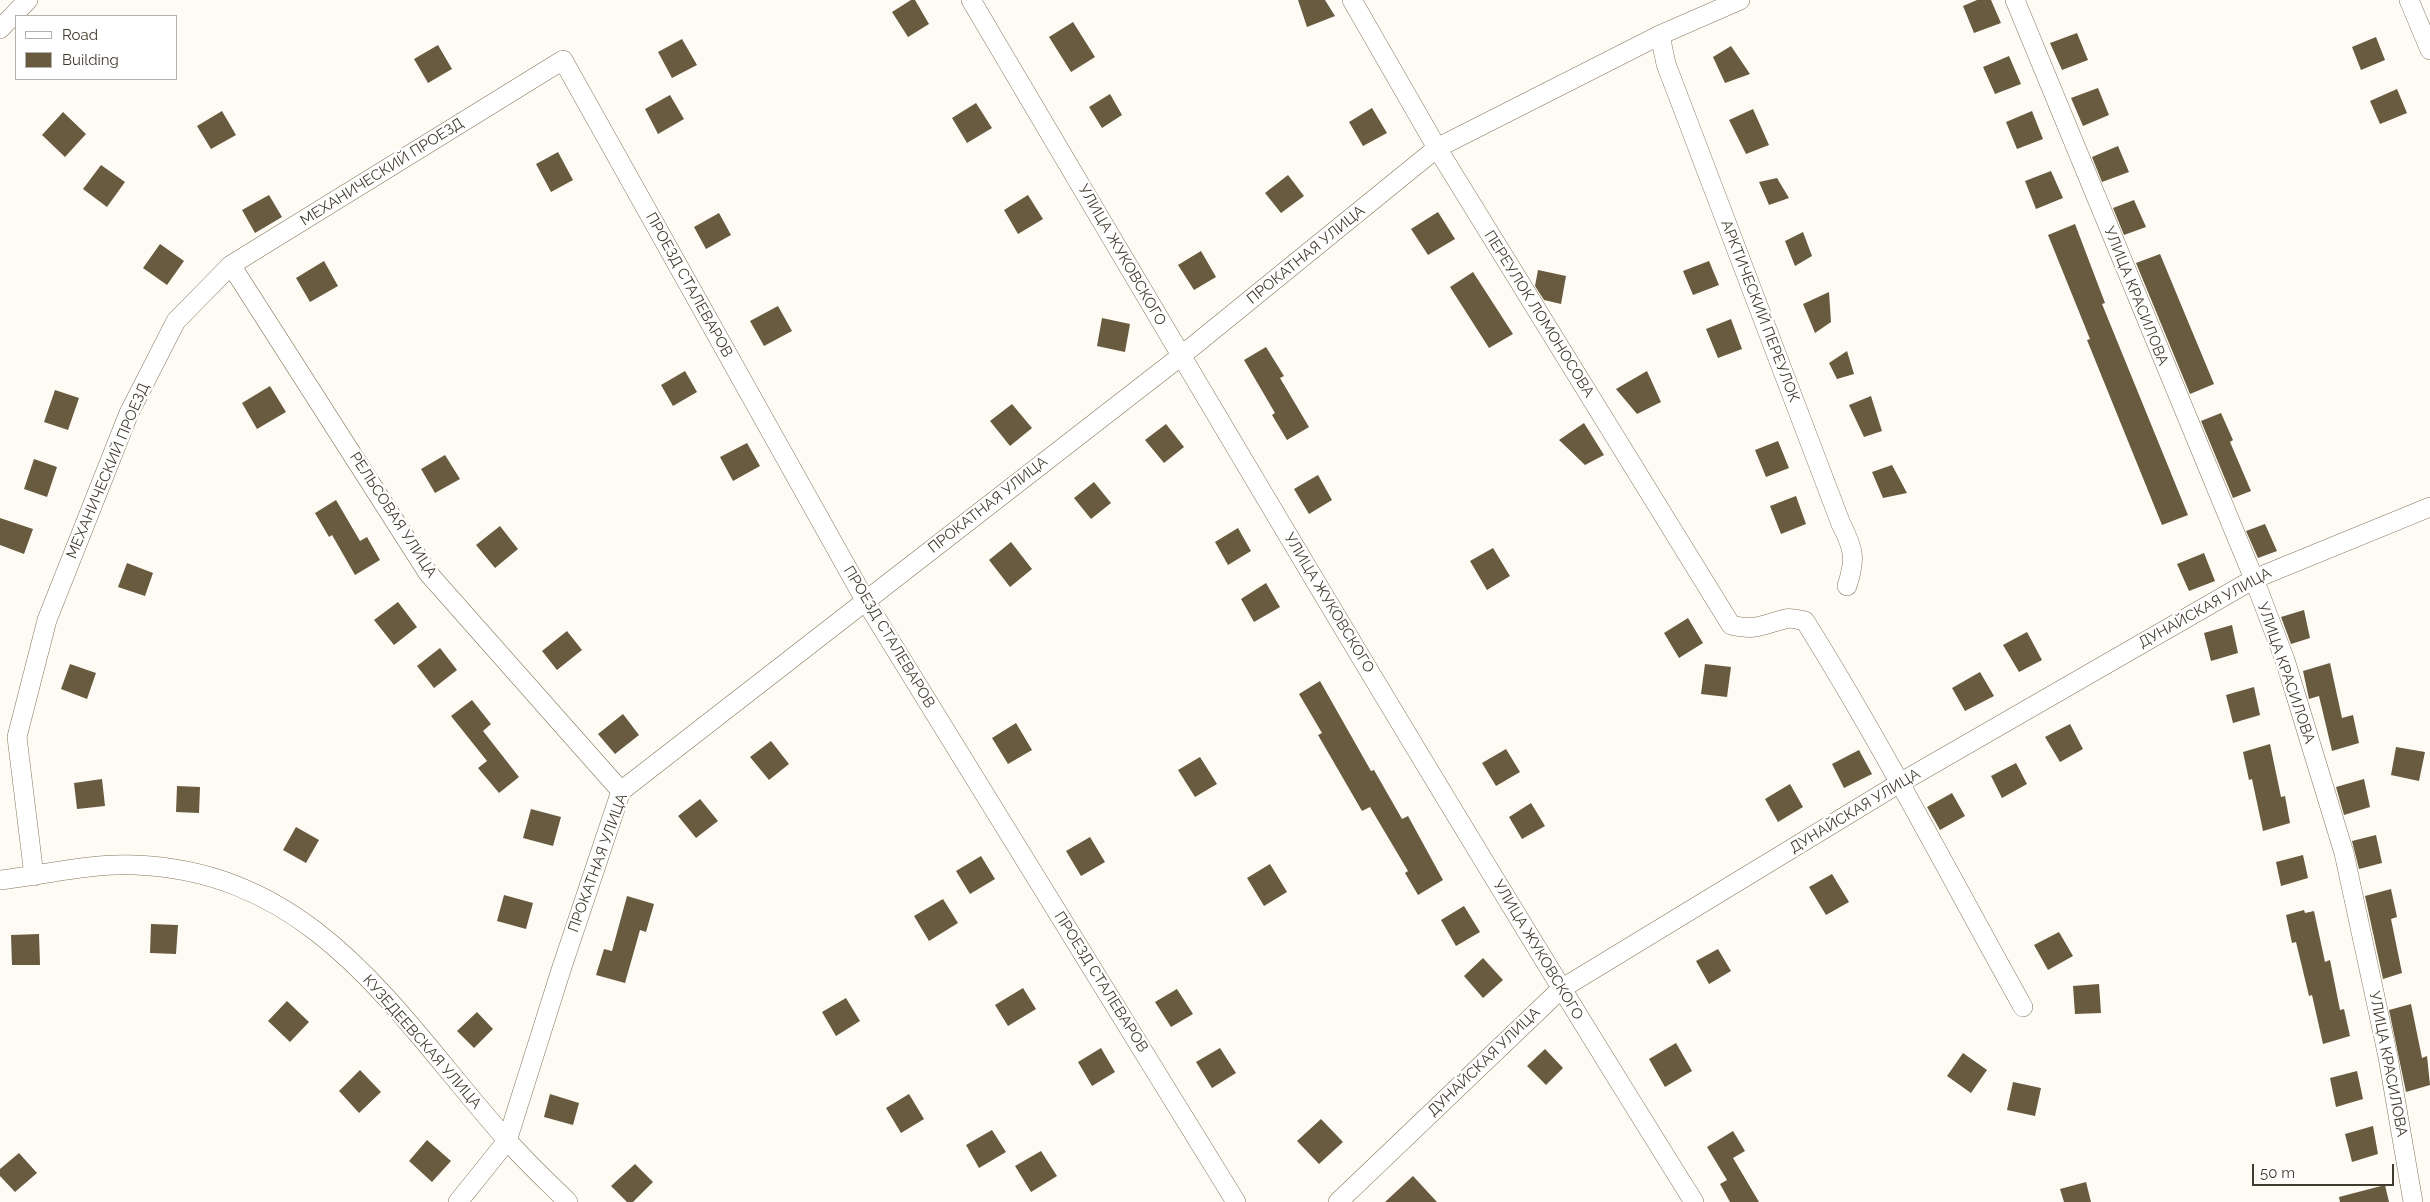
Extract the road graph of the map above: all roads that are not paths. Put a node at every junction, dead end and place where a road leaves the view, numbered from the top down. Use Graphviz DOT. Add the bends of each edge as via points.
graph roads {
  1 [pos="28,0"];
  2 [pos="972,0"];
  3 [pos="1352,0"];
  4 [pos="1740,0"];
  5 [pos="2015,0"];
  6 [pos="2409,0"];
  7 [pos="0,29"];
  8 [pos="1660,35"];
  9 [pos="2430,50"];
  10 [pos="563,60"];
  11 [pos="1437,148"];
  12 [pos="231,265"];
  13 [pos="1181,356"];
  14 [pos="2430,507"];
  15 [pos="2254,578"];
  16 [pos="1846,586"];
  17 [pos="865,600"];
  18 [pos="1898,784"];
  19 [pos="621,791"];
  20 [pos="34,876"];
  21 [pos="0,880"];
  22 [pos="1561,989"];
  23 [pos="2023,1007"];
  24 [pos="507,1141"];
  25 [pos="458,1202"];
  26 [pos="568,1202"];
  27 [pos="1236,1202"];
  28 [pos="1338,1202"];
  29 [pos="1694,1202"];
  30 [pos="2414,1202"];
  1 -- 7 [label="street"];
  2 -- 13 [label="street, УЛИЦА ЖУКОВСКОГО"];
  3 -- 11 [label="street, ПЕРЕУЛОК ЛОМОНОСОВА"];
  4 -- 8 [label="street, ПРОКАТНАЯ УЛИЦА"];
  5 -- 15 [label="street, УЛИЦА КРАСИЛОВА"];
  6 -- 9 [label="street"];
  8 -- 11 [label="street, ПРОКАТНАЯ УЛИЦА"];
  8 -- 16 [label="street, АРКТИЧЕСКИЙ ПЕРЕУЛОК" via="1666,64 1852,545 1854,566"];
  10 -- 12 [label="street, МЕХАНИЧЕСКИЙ ПРОЕЗД"];
  10 -- 17 [label="street, ПРОЕЗД СТАЛЕВАРОВ"];
  11 -- 13 [label="street, ПРОКАТНАЯ УЛИЦА"];
  11 -- 18 [label="street, ПЕРЕУЛОК ЛОМОНОСОВА" via="1731,625 1747,629 1787,618 1805,620 1860,710"];
  12 -- 19 [label="street, РЕЛЬСОВАЯ УЛИЦА" via="428,573"];
  12 -- 20 [label="street, МЕХАНИЧЕСКИЙ ПРОЕЗД" via="176,321 129,413 46,620 17,737"];
  13 -- 17 [label="street, ПРОКАТНАЯ УЛИЦА"];
  13 -- 22 [label="street, УЛИЦА ЖУКОВСКОГО"];
  14 -- 15 [label="street, ДУНАЙСКАЯ УЛИЦА"];
  15 -- 18 [label="street, ДУНАЙСКАЯ УЛИЦА"];
  15 -- 30 [label="street, УЛИЦА КРАСИЛОВА" via="2285,660 2344,853 2388,1057"];
  17 -- 19 [label="street, ПРОКАТНАЯ УЛИЦА"];
  17 -- 27 [label="street, ПРОЕЗД СТАЛЕВАРОВ"];
  18 -- 22 [label="street, ДУНАЙСКАЯ УЛИЦА"];
  18 -- 23 [label="street"];
  19 -- 24 [label="street, ПРОКАТНАЯ УЛИЦА"];
  20 -- 21 [label="street, КУЗЕДЕЕВСКАЯ УЛИЦА"];
  20 -- 24 [label="street, КУЗЕДЕЕВСКАЯ УЛИЦА" via="98,866 135,865 201,873 280,905 322,934 386,996"];
  22 -- 28 [label="street, ДУНАЙСКАЯ УЛИЦА"];
  22 -- 29 [label="street, УЛИЦА ЖУКОВСКОГО"];
  24 -- 25 [label="street, ПРОКАТНАЯ УЛИЦА"];
  24 -- 26 [label="street, КУЗЕДЕЕВСКАЯ УЛИЦА"];
}
